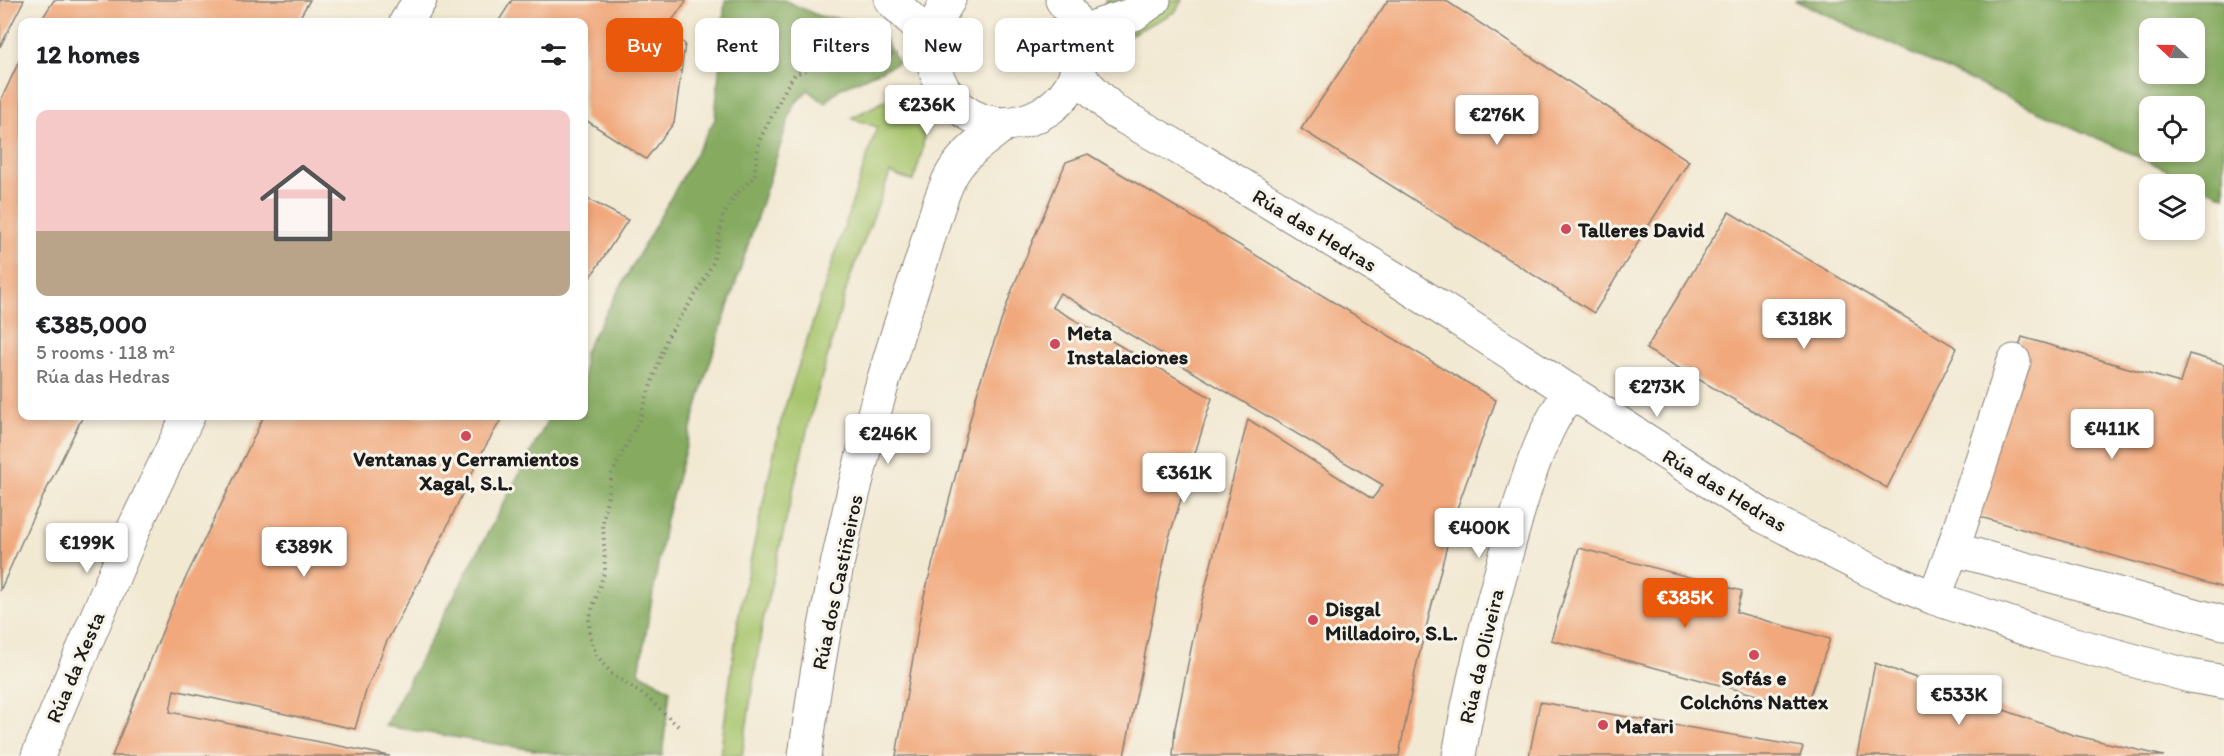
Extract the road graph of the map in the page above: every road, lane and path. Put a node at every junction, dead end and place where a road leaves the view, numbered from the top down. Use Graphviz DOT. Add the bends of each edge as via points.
graph roads {
  1 [pos="420,0"];
  2 [pos="891,0"];
  3 [pos="949,0"];
  4 [pos="1062,0"];
  5 [pos="1154,0"];
  6 [pos="409,18"];
  7 [pos="907,18"];
  8 [pos="938,18"];
  9 [pos="1073,18"];
  10 [pos="1122,18"];
  11 [pos="903,50"];
  12 [pos="935,72"];
  13 [pos="1077,72"];
  14 [pos="1078,72"];
  15 [pos="951,101"];
  16 [pos="1115,112"];
  17 [pos="1042,113"];
  18 [pos="1005,124"];
  19 [pos="954,170"];
  20 [pos="2014,362"];
  21 [pos="1571,391"];
  22 [pos="186,420"];
  23 [pos="1953,549"];
  24 [pos="1934,598"];
  25 [pos="2224,623"];
  26 [pos="2224,682"];
  27 [pos="678,726"];
  28 [pos="38,756"];
  29 [pos="805,756"];
  30 [pos="1459,756"];
  1 -- 6 [label="street"];
  2 -- 7 [label="street"];
  3 -- 8 [label="street"];
  4 -- 9 [label="street, Rúa das Hedras"];
  5 -- 10 [label="street"];
  11 -- 27 [label="path" via="795,74 759,141 754,177 735,195 723,217 712,263 667,338 639,420 612,474 603,520 605,570 589,619 590,637 597,656 612,674 648,698"];
  12 -- 15 [label="street, Rúa das Hedras"];
  13 -- 17 [label="street, Rúa das Hedras" via="1059,102"];
  14 -- 16 [label="street, Rúa das Hedras"];
  15 -- 18 [label="street, Rúa das Hedras" via="967,114"];
  15 -- 19 [label="street, Rúa dos Castiñeiros"];
  16 -- 17 [label="street, Rúa das Hedras" via="1087,107"];
  16 -- 21 [label="street, Rúa das Hedras" via="1296,218"];
  17 -- 18 [label="street, Rúa das Hedras"];
  18 -- 19 [label="street, Rúa dos Castiñeiros"];
  19 -- 29 [label="street, Rúa dos Castiñeiros" via="906,306 863,459 831,598"];
  20 -- 23 [label="street"];
  21 -- 24 [label="street, Rúa das Hedras" via="1763,516 1881,576"];
  21 -- 30 [label="street, Rúa da Oliveira" via="1556,411 1522,499 1484,634"];
  22 -- 28 [label="street, Rúa da Xesta" via="131,536"];
  23 -- 24 [label="street"];
  23 -- 25 [label="street"];
  24 -- 26 [label="street, Rúa das Hedras" via="2056,639"];
}
